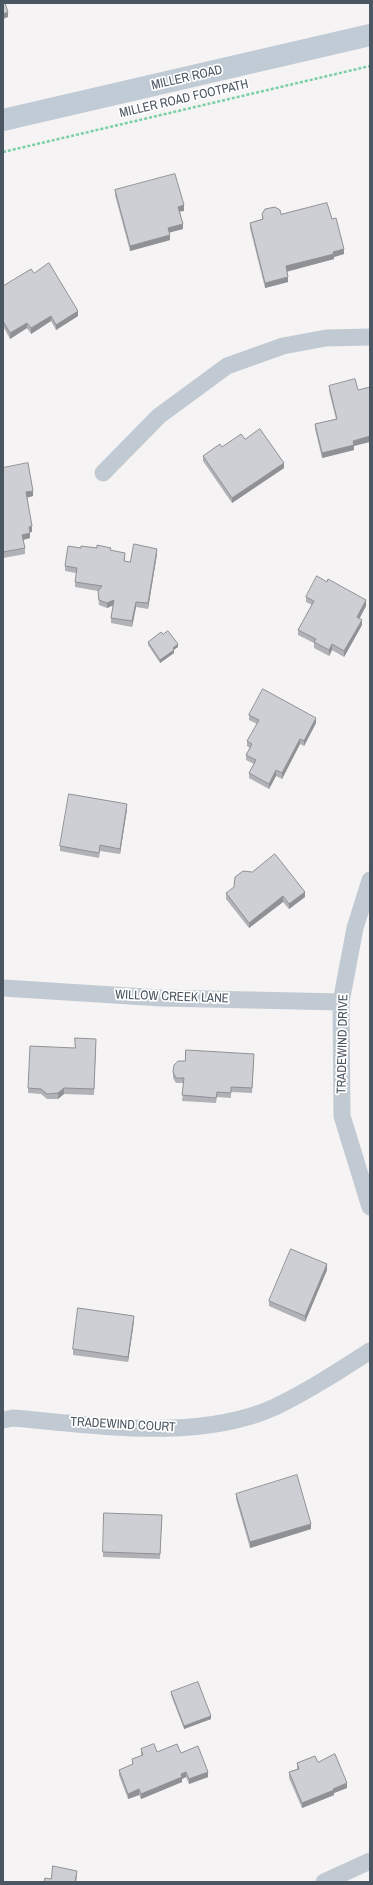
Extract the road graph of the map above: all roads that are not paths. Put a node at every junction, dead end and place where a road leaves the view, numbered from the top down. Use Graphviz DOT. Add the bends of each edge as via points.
graph roads {
  1 [pos="370,35"];
  2 [pos="3,120"];
  3 [pos="370,337"];
  4 [pos="103,473"];
  5 [pos="370,880"];
  6 [pos="3,988"];
  7 [pos="342,1002"];
  8 [pos="370,1206"];
  9 [pos="370,1351"];
  10 [pos="3,1420"];
  11 [pos="370,1861"];
  12 [pos="324,1882"];
  1 -- 2 [label="street, MILLER ROAD"];
  3 -- 4 [label="street" via="326,338 283,346 227,366 159,416"];
  5 -- 7 [label="street, TRADEWIND DRIVE" via="355,928"];
  6 -- 7 [label="street, WILLOW CREEK LANE" via="161,998"];
  7 -- 8 [label="street, TRADEWIND DRIVE" via="342,1116"];
  9 -- 10 [label="street, TRADEWIND COURT" via="324,1381 274,1407 236,1419 177,1429 13,1418"];
  11 -- 12 [label="street"];
}
